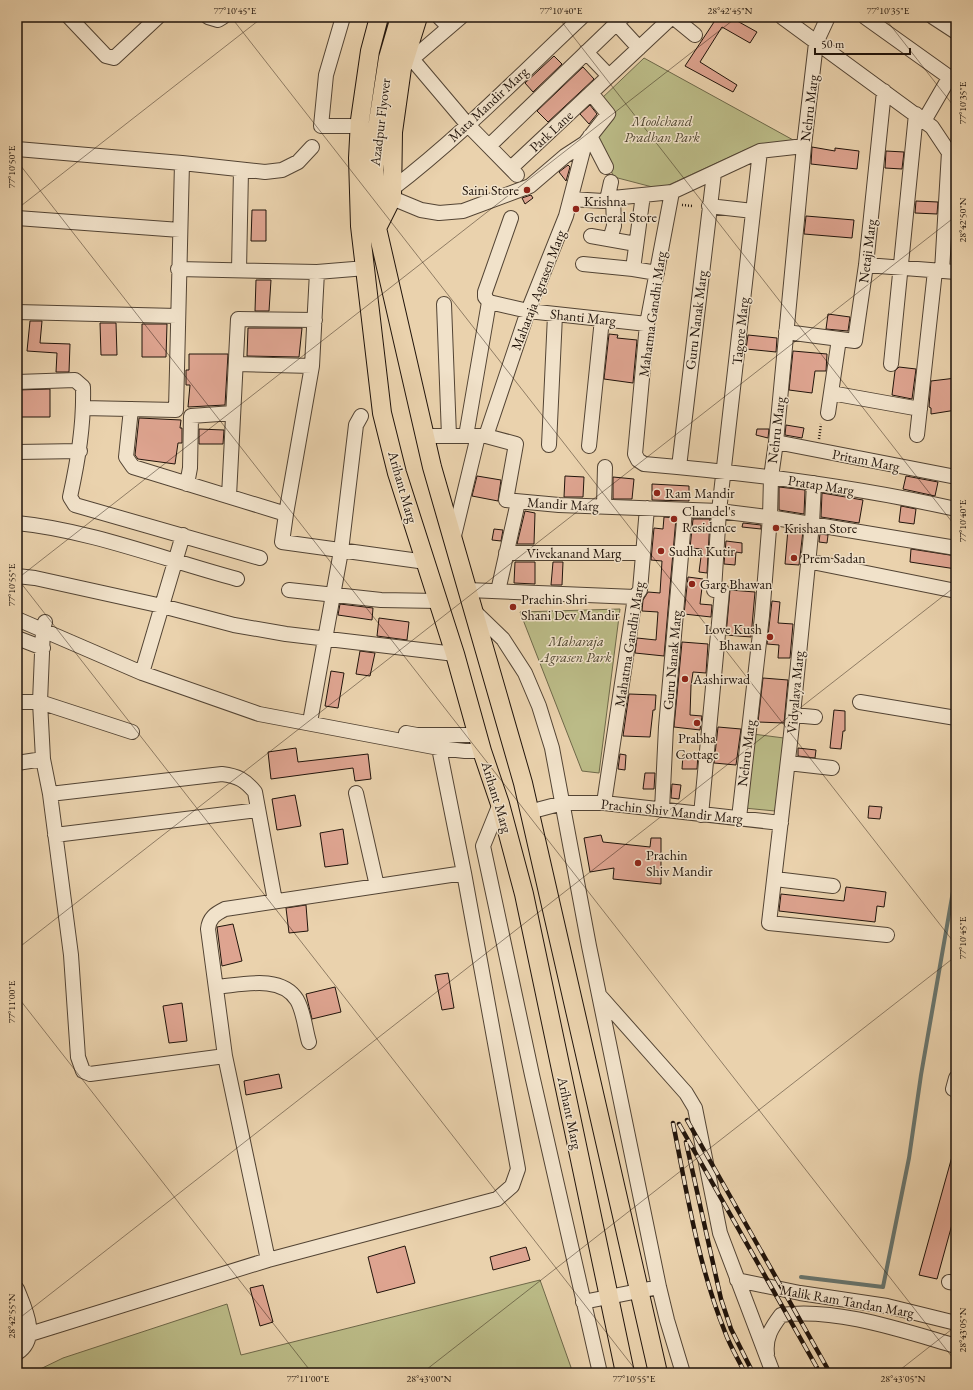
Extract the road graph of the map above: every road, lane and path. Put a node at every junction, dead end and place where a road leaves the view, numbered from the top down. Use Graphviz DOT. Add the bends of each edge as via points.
graph roads {
  1 [pos="69,17"];
  2 [pos="158,17"];
  3 [pos="208,17"];
  4 [pos="223,17"];
  5 [pos="343,17"];
  6 [pos="368,17"];
  7 [pos="379,17"];
  8 [pos="400,17"];
  9 [pos="418,17"];
  10 [pos="461,17"];
  11 [pos="582,17"];
  12 [pos="673,17"];
  13 [pos="782,17"];
  14 [pos="828,17"];
  15 [pos="865,17"];
  16 [pos="933,17"];
  17 [pos="620,20"];
  18 [pos="444,22"];
  19 [pos="956,32"];
  20 [pos="695,35"];
  21 [pos="816,43"];
  22 [pos="639,48"];
  23 [pos="586,52"];
  24 [pos="407,63"];
  25 [pos="609,76"];
  26 [pos="952,80"];
  27 [pos="884,91"];
  28 [pos="591,93"];
  29 [pos="920,118"];
  30 [pos="467,124"];
  31 [pos="350,126"];
  32 [pos="588,139"];
  33 [pos="489,146"];
  34 [pos="804,146"];
  35 [pos="312,147"];
  36 [pos="17,149"];
  37 [pos="760,151"];
  38 [pos="953,158"];
  39 [pos="182,162"];
  40 [pos="606,167"];
  41 [pos="241,170"];
  42 [pos="366,171"];
  43 [pos="714,173"];
  44 [pos="611,182"];
  45 [pos="672,192"];
  46 [pos="392,194"];
  47 [pos="643,195"];
  48 [pos="571,199"];
  49 [pos="610,199"];
  50 [pos="709,206"];
  51 [pos="753,212"];
  52 [pos="17,218"];
  53 [pos="511,218"];
  54 [pos="369,227"];
  55 [pos="180,230"];
  56 [pos="591,236"];
  57 [pos="610,239"];
  58 [pos="636,244"];
  59 [pos="583,264"];
  60 [pos="866,265"];
  61 [pos="366,268"];
  62 [pos="901,268"];
  63 [pos="178,269"];
  64 [pos="633,269"];
  65 [pos="239,270"];
  66 [pos="938,271"];
  67 [pos="317,272"];
  68 [pos="956,272"];
  69 [pos="656,273"];
  70 [pos="490,302"];
  71 [pos="444,304"];
  72 [pos="528,311"];
  73 [pos="17,312"];
  74 [pos="554,315"];
  75 [pos="177,316"];
  76 [pos="602,319"];
  77 [pos="315,320"];
  78 [pos="647,324"];
  79 [pos="786,332"];
  80 [pos="839,339"];
  81 [pos="236,364"];
  82 [pos="891,364"];
  83 [pos="312,366"];
  84 [pos="17,382"];
  85 [pos="831,393"];
  86 [pos="83,408"];
  87 [pos="131,409"];
  88 [pos="920,409"];
  89 [pos="233,413"];
  90 [pos="828,413"];
  91 [pos="361,416"];
  92 [pos="917,435"];
  93 [pos="424,436"];
  94 [pos="449,436"];
  95 [pos="477,436"];
  96 [pos="776,442"];
  97 [pos="549,445"];
  98 [pos="589,446"];
  99 [pos="817,450"];
  100 [pos="80,451"];
  101 [pos="17,452"];
  102 [pos="638,460"];
  103 [pos="605,466"];
  104 [pos="678,467"];
  105 [pos="724,471"];
  106 [pos="771,477"];
  107 [pos="956,477"];
  108 [pos="814,483"];
  109 [pos="187,484"];
  110 [pos="229,496"];
  111 [pos="518,502"];
  112 [pos="604,506"];
  113 [pos="647,508"];
  114 [pos="956,509"];
  115 [pos="685,510"];
  116 [pos="719,511"];
  117 [pos="286,514"];
  118 [pos="770,517"];
  119 [pos="17,523"];
  120 [pos="812,524"];
  121 [pos="184,535"];
  122 [pos="453,540"];
  123 [pos="956,548"];
  124 [pos="341,551"];
  125 [pos="506,553"];
  126 [pos="642,553"];
  127 [pos="260,558"];
  128 [pos="807,561"];
  129 [pos="175,562"];
  130 [pos="426,562"];
  131 [pos="17,576"];
  132 [pos="237,579"];
  133 [pos="289,590"];
  134 [pos="468,590"];
  135 [pos="498,591"];
  136 [pos="956,591"];
  137 [pos="333,595"];
  138 [pos="635,597"];
  139 [pos="438,601"];
  140 [pos="162,606"];
  141 [pos="17,610"];
  142 [pos="474,612"];
  143 [pos="17,619"];
  144 [pos="44,626"];
  145 [pos="17,638"];
  146 [pos="324,639"];
  147 [pos="43,648"];
  148 [pos="455,654"];
  149 [pos="143,669"];
  150 [pos="17,702"];
  151 [pos="40,702"];
  152 [pos="860,702"];
  153 [pos="793,715"];
  154 [pos="815,717"];
  155 [pos="956,718"];
  156 [pos="310,720"];
  157 [pos="132,732"];
  158 [pos="480,743"];
  159 [pos="439,748"];
  160 [pos="44,759"];
  161 [pos="17,763"];
  162 [pos="788,763"];
  163 [pos="832,768"];
  164 [pos="356,793"];
  165 [pos="50,794"];
  166 [pos="562,803"];
  167 [pos="604,803"];
  168 [pos="500,804"];
  169 [pos="258,810"];
  170 [pos="662,810"];
  171 [pos="529,812"];
  172 [pos="701,815"];
  173 [pos="738,818"];
  174 [pos="781,823"];
  175 [pos="55,835"];
  176 [pos="464,873"];
  177 [pos="775,879"];
  178 [pos="377,886"];
  179 [pos="833,886"];
  180 [pos="275,901"];
  181 [pos="887,935"];
  182 [pos="216,987"];
  183 [pos="599,995"];
  184 [pos="309,1042"];
  185 [pos="225,1056"];
  186 [pos="956,1078"];
  187 [pos="956,1090"];
  188 [pos="268,1260"];
  189 [pos="737,1280"];
  190 [pos="660,1286"];
  191 [pos="17,1288"];
  192 [pos="639,1292"];
  193 [pos="800,1293"];
  194 [pos="609,1298"];
  195 [pos="583,1302"];
  196 [pos="799,1312"];
  197 [pos="17,1316"];
  198 [pos="956,1323"];
  199 [pos="17,1328"];
  200 [pos="30,1334"];
  201 [pos="956,1346"];
  202 [pos="17,1353"];
  203 [pos="771,1370"];
  204 [pos="600,1373"];
  205 [pos="625,1373"];
  206 [pos="658,1373"];
  207 [pos="683,1373"];
  1 -- 2 [label="street" via="106,56 114,58"];
  3 -- 4 [label="street" via="218,20"];
  5 -- 31 [label="street" via="326,75 321,126"];
  6 -- 31 [label="main road" via="361,38"];
  7 -- 42 [label="main road, Azadpur Flyover" via="370,51 360,120"];
  8 -- 42 [label="main road, Azadpur Flyover" via="388,58"];
  9 -- 24 [label="main road"];
  10 -- 18 [label="street"];
  11 -- 30 [label="street, Mata Mandir Marg"];
  12 -- 20 [label="street"];
  12 -- 22 [label="street, Park Lane"];
  13 -- 21 [label="street"];
  14 -- 21 [label="street, Nehru Marg"];
  15 -- 26 [label="street"];
  16 -- 19 [label="street"];
  17 -- 22 [label="street"];
  17 -- 23 [label="street"];
  18 -- 24 [label="street"];
  21 -- 27 [label="street"];
  21 -- 34 [label="street, Nehru Marg"];
  22 -- 25 [label="street, Park Lane"];
  23 -- 25 [label="street"];
  23 -- 33 [label="street"];
  24 -- 30 [label="street"];
  24 -- 46 [label="main road" via="393,132"];
  25 -- 28 [label="street, Park Lane"];
  26 -- 29 [label="street"];
  27 -- 29 [label="street"];
  27 -- 60 [label="street, Netaji Marg"];
  28 -- 32 [label="street" via="608,114"];
  28 -- 33 [label="street, Park Lane" via="514,171"];
  29 -- 38 [label="street" via="932,127"];
  29 -- 62 [label="street"];
  30 -- 33 [label="street"];
  30 -- 46 [label="street, Mata Mandir Marg"];
  31 -- 54 [label="main road" via="349,208"];
  32 -- 40 [label="street"];
  32 -- 46 [label="street" via="530,186 463,211 439,213 421,210"];
  32 -- 48 [label="street, Maharaja Agrasen Marg"];
  34 -- 37 [label="street"];
  34 -- 79 [label="street, Nehru Marg"];
  35 -- 41 [label="street" via="298,162 282,170"];
  36 -- 39 [label="street"];
  37 -- 43 [label="street"];
  37 -- 51 [label="street, Tagore Marg"];
  38 -- 66 [label="street"];
  39 -- 41 [label="street"];
  39 -- 55 [label="street"];
  41 -- 65 [label="street"];
  42 -- 54 [label="main road, Azadpur Flyover"];
  43 -- 45 [label="street"];
  43 -- 50 [label="street, Guru Nanak Marg"];
  44 -- 49 [label="street"];
  45 -- 47 [label="street"];
  45 -- 69 [label="street, Mahatma Gandhi Marg"];
  46 -- 54 [label="main road"];
  47 -- 49 [label="street"];
  47 -- 58 [label="street"];
  48 -- 49 [label="street" via="603,202"];
  48 -- 72 [label="street, Maharaja Agrasen Marg"];
  49 -- 57 [label="street" via="614,226"];
  50 -- 51 [label="street"];
  50 -- 104 [label="street, Guru Nanak Marg"];
  51 -- 105 [label="street, Tagore Marg"];
  52 -- 55 [label="street"];
  53 -- 70 [label="street" via="485,292 485,297"];
  54 -- 61 [label="main road, Arihant Marg"];
  54 -- 93 [label="main road, Arihant Marg"];
  55 -- 63 [label="street"];
  56 -- 57 [label="street"];
  57 -- 58 [label="street"];
  58 -- 64 [label="street"];
  59 -- 64 [label="street"];
  60 -- 62 [label="street"];
  60 -- 80 [label="street, Netaji Marg" via="855,341"];
  61 -- 67 [label="street"];
  61 -- 130 [label="main road, Arihant Marg" via="382,413 397,473"];
  62 -- 66 [label="street"];
  62 -- 82 [label="street"];
  63 -- 65 [label="street"];
  63 -- 75 [label="street"];
  64 -- 69 [label="street"];
  65 -- 67 [label="street"];
  66 -- 68 [label="street"];
  66 -- 88 [label="street"];
  67 -- 77 [label="street"];
  69 -- 78 [label="street, Mahatma Gandhi Marg"];
  70 -- 72 [label="street, Shanti Marg"];
  70 -- 95 [label="street"];
  71 -- 94 [label="street"];
  72 -- 74 [label="street, Shanti Marg"];
  72 -- 95 [label="street, Maharaja Agrasen Marg"];
  73 -- 75 [label="street"];
  74 -- 76 [label="street, Shanti Marg"];
  74 -- 97 [label="street"];
  75 -- 87 [label="street" via="176,410"];
  76 -- 78 [label="street, Shanti Marg"];
  76 -- 98 [label="street"];
  77 -- 81 [label="street" via="238,319"];
  77 -- 83 [label="street"];
  78 -- 102 [label="street, Mahatma Gandhi Marg" via="635,454"];
  79 -- 80 [label="street, Netaji Marg"];
  79 -- 96 [label="street, Nehru Marg"];
  80 -- 85 [label="street"];
  81 -- 83 [label="street"];
  81 -- 89 [label="street"];
  83 -- 117 [label="street"];
  84 -- 86 [label="street" via="75,380 83,387"];
  85 -- 88 [label="street"];
  85 -- 90 [label="street"];
  86 -- 87 [label="street"];
  86 -- 100 [label="street"];
  87 -- 109 [label="street" via="126,457 128,463 133,467"];
  88 -- 92 [label="street"];
  89 -- 109 [label="street" via="191,416 190,468"];
  89 -- 110 [label="street"];
  90 -- 99 [label="path" via="822,417"];
  91 -- 124 [label="street" via="356,425"];
  93 -- 94 [label="street, Mandir Marg"];
  93 -- 122 [label="main road, Arihant Marg"];
  94 -- 95 [label="street, Mandir Marg"];
  95 -- 111 [label="street, Mandir Marg" via="516,444 506,500"];
  95 -- 122 [label="street"];
  96 -- 99 [label="street, Pritam Marg"];
  96 -- 106 [label="street, Nehru Marg"];
  99 -- 107 [label="street, Pritam Marg"];
  100 -- 101 [label="street"];
  100 -- 121 [label="street" via="70,497 75,505"];
  102 -- 104 [label="street, Pratap Marg" via="644,464"];
  103 -- 112 [label="street"];
  104 -- 105 [label="street, Pratap Marg"];
  105 -- 106 [label="street, Pratap Marg"];
  105 -- 116 [label="street, Tagore Marg"];
  106 -- 108 [label="street, Pratap Marg"];
  106 -- 118 [label="street, Nehru Marg"];
  108 -- 114 [label="street, Pratap Marg"];
  108 -- 120 [label="street, Vidyalaya Marg"];
  109 -- 110 [label="street"];
  110 -- 117 [label="street"];
  111 -- 112 [label="street, Mandir Marg"];
  111 -- 125 [label="street"];
  112 -- 113 [label="street, Mandir Marg"];
  113 -- 115 [label="street, Mandir Marg"];
  113 -- 126 [label="street, Mahatma Gandhi Marg"];
  115 -- 116 [label="street, Mandir Marg"];
  115 -- 170 [label="street, Guru Nanak Marg" via="666,727"];
  116 -- 118 [label="street, Mandir Marg"];
  116 -- 172 [label="street, Tagore Marg" via="714,590 722,591"];
  117 -- 124 [label="street" via="282,542"];
  118 -- 120 [label="street, Mandir Marg"];
  118 -- 173 [label="street, Nehru Marg" via="762,616"];
  119 -- 129 [label="street" via="57,529"];
  120 -- 123 [label="street, Mandir Marg"];
  120 -- 128 [label="street, Vidyalaya Marg"];
  121 -- 127 [label="street"];
  121 -- 129 [label="street"];
  122 -- 134 [label="main road, Arihant Marg"];
  124 -- 130 [label="street"];
  124 -- 137 [label="street"];
  125 -- 126 [label="street, Vivekanand Marg"];
  125 -- 135 [label="street"];
  126 -- 138 [label="street, Mahatma Gandhi Marg" via="640,590"];
  128 -- 136 [label="street"];
  128 -- 153 [label="street, Vidyalaya Marg"];
  129 -- 132 [label="street"];
  129 -- 140 [label="street"];
  130 -- 139 [label="main road, Arihant Marg"];
  131 -- 140 [label="street"];
  133 -- 137 [label="street"];
  134 -- 135 [label="street"];
  134 -- 142 [label="main road, Arihant Marg"];
  135 -- 138 [label="street"];
  137 -- 139 [label="street" via="382,600"];
  137 -- 146 [label="street"];
  138 -- 167 [label="street, Mahatma Gandhi Marg"];
  139 -- 148 [label="main road, Arihant Marg"];
  140 -- 146 [label="street" via="234,625"];
  140 -- 149 [label="street"];
  141 -- 144 [label="street"];
  142 -- 166 [label="street" via="503,639 526,673 552,748"];
  142 -- 171 [label="main road, Arihant Marg" via="514,749"];
  143 -- 144 [label="street"];
  144 -- 147 [label="street"];
  144 -- 149 [label="street"];
  145 -- 147 [label="street"];
  146 -- 148 [label="street"];
  146 -- 156 [label="street"];
  147 -- 151 [label="street"];
  148 -- 158 [label="main road, Arihant Marg"];
  149 -- 156 [label="street" via="260,714"];
  150 -- 151 [label="street"];
  151 -- 157 [label="street"];
  151 -- 160 [label="street"];
  152 -- 155 [label="street"];
  153 -- 154 [label="street"];
  153 -- 162 [label="street, Vidyalaya Marg"];
  156 -- 158 [label="street"];
  156 -- 159 [label="street"];
  158 -- 159 [label="street" via="465,751"];
  158 -- 168 [label="main road, Arihant Marg"];
  159 -- 176 [label="street"];
  160 -- 161 [label="street"];
  160 -- 165 [label="street"];
  162 -- 163 [label="street"];
  162 -- 174 [label="street, Vidyalaya Marg"];
  164 -- 178 [label="street"];
  165 -- 169 [label="street" via="222,774 237,776 247,783 255,792"];
  165 -- 175 [label="street"];
  166 -- 167 [label="street, Prachin Shiv Mandir Marg"];
  166 -- 171 [label="street, Prachin Shiv Mandir Marg"];
  166 -- 183 [label="street"];
  167 -- 170 [label="street, Prachin Shiv Mandir Marg"];
  168 -- 194 [label="main road, Arihant Marg" via="524,894"];
  168 -- 195 [label="street" via="483,846"];
  169 -- 175 [label="street"];
  169 -- 180 [label="street"];
  170 -- 172 [label="street, Prachin Shiv Mandir Marg"];
  171 -- 192 [label="main road, Arihant Marg"];
  172 -- 173 [label="street, Prachin Shiv Mandir Marg"];
  173 -- 174 [label="street, Prachin Shiv Mandir Marg"];
  174 -- 177 [label="street, Vidyalaya Marg"];
  175 -- 185 [label="street" via="71,955 78,1057 83,1071 90,1074"];
  176 -- 178 [label="street"];
  176 -- 188 [label="street" via="518,1169 512,1186 497,1200"];
  177 -- 179 [label="street"];
  177 -- 181 [label="street, Vidyalaya Marg" via="769,923"];
  178 -- 180 [label="street"];
  180 -- 182 [label="street" via="224,909 209,921"];
  182 -- 184 [label="street" via="262,983 277,984 289,991 301,1010"];
  182 -- 185 [label="street"];
  183 -- 189 [label="street" via="686,1093 695,1108 720,1233"];
  183 -- 190 [label="street"];
  185 -- 188 [label="street"];
  186 -- 187 [label="street" via="953,1089"];
  188 -- 200 [label="street"];
  189 -- 193 [label="street, Malik Ram Tandan Marg"];
  189 -- 203 [label="street"];
  190 -- 192 [label="street"];
  190 -- 207 [label="street"];
  191 -- 200 [label="street" via="28,1316"];
  192 -- 194 [label="street"];
  192 -- 206 [label="main road, Arihant Marg"];
  193 -- 196 [label="street"];
  193 -- 198 [label="street, Malik Ram Tandan Marg" via="887,1306"];
  194 -- 195 [label="street"];
  194 -- 205 [label="main road, Arihant Marg"];
  195 -- 204 [label="street"];
  196 -- 201 [label="street, Malik Ram Tandan Marg" via="884,1326"];
  196 -- 203 [label="street, Malik Ram Tandan Marg" via="781,1315 770,1331 766,1346"];
  197 -- 199 [label="street"];
  200 -- 202 [label="street" via="23,1349"];
}
